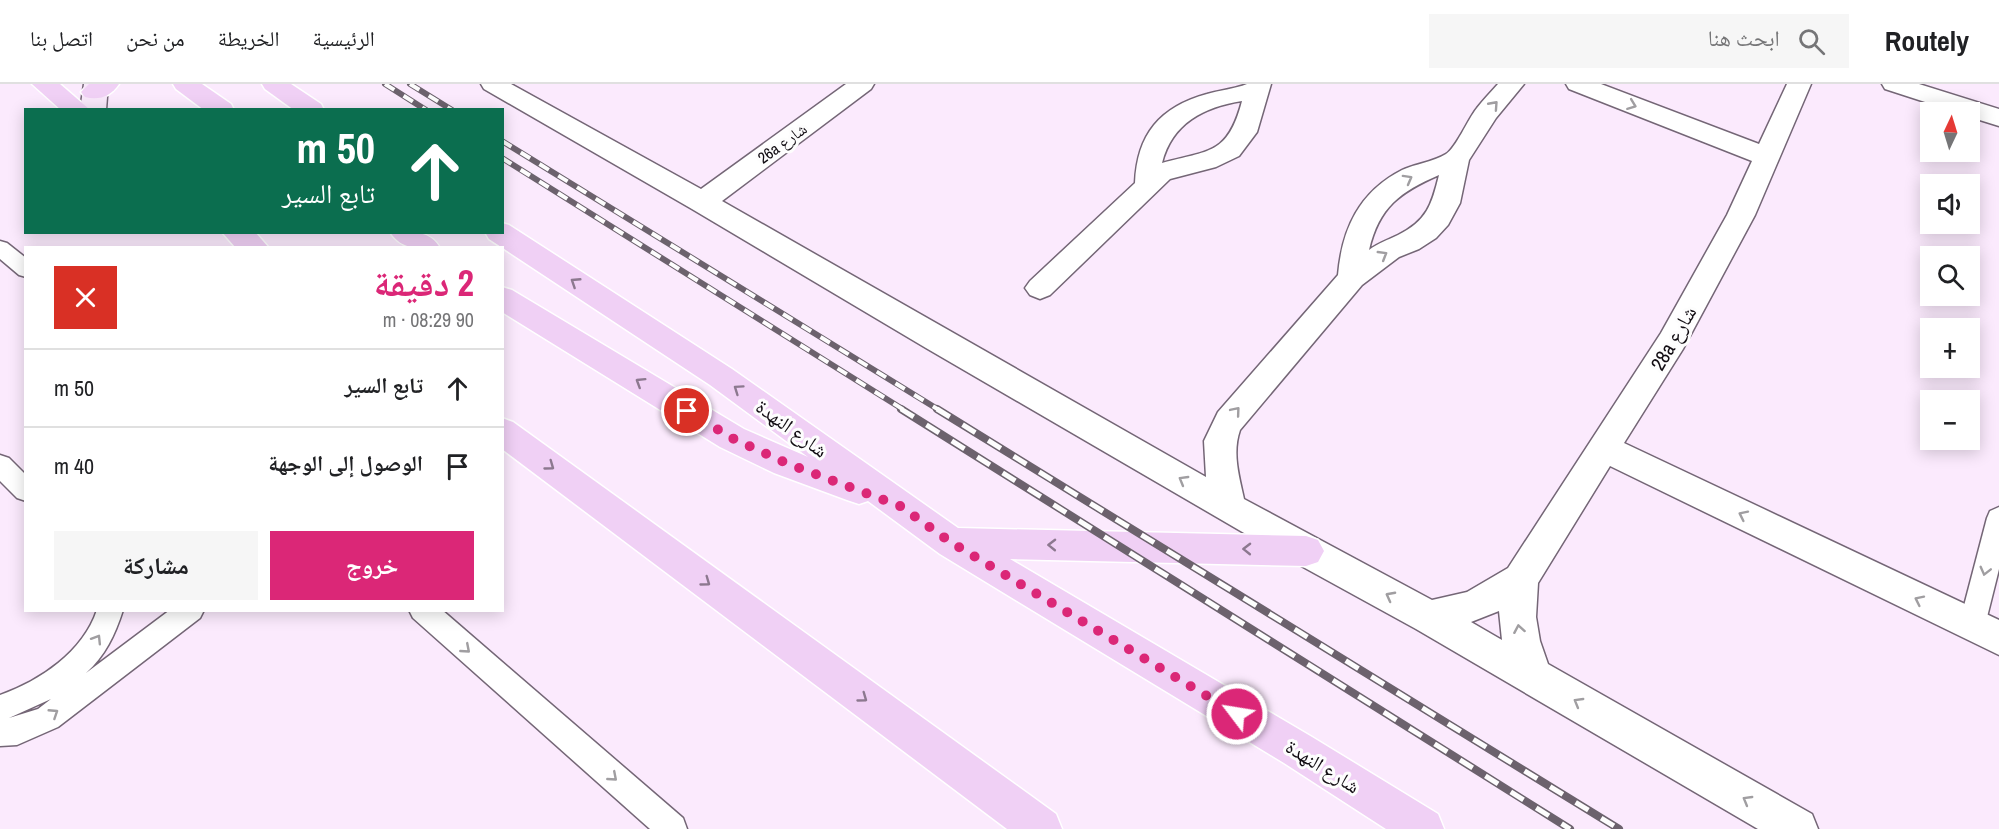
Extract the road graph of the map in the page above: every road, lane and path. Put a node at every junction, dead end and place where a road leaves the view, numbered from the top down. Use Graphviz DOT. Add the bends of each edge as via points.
graph roads {
  1 [pos="44,84"];
  2 [pos="185,84"];
  3 [pos="274,84"];
  4 [pos="493,84"];
  5 [pos="862,84"];
  6 [pos="1512,84"];
  7 [pos="1578,84"];
  8 [pos="1799,84"];
  9 [pos="1894,84"];
  10 [pos="1258,87"];
  11 [pos="93,96"];
  12 [pos="320,102"];
  13 [pos="219,108"];
  14 [pos="1999,118"];
  15 [pos="1767,156"];
  16 [pos="1456,160"];
  17 [pos="1148,185"];
  18 [pos="702,202"];
  19 [pos="238,234"];
  20 [pos="407,234"];
  21 [pos="502,234"];
  22 [pos="253,246"];
  23 [pos="423,246"];
  24 [pos="0,248"];
  25 [pos="24,268"];
  26 [pos="1352,278"];
  27 [pos="1040,288"];
  28 [pos="504,299"];
  29 [pos="504,432"];
  30 [pos="1603,448"];
  31 [pos="0,465"];
  32 [pos="24,489"];
  33 [pos="900,506"];
  34 [pos="1229,506"];
  35 [pos="1999,518"];
  36 [pos="952,543"];
  37 [pos="1306,551"];
  38 [pos="1521,579"];
  39 [pos="109,612"];
  40 [pos="188,612"];
  41 [pos="424,612"];
  42 [pos="1429,617"];
  43 [pos="1985,632"];
  44 [pos="1534,677"];
  45 [pos="0,708"];
  46 [pos="0,732"];
  47 [pos="672,829"];
  48 [pos="1041,829"];
  49 [pos="1423,829"];
  50 [pos="1797,829"];
  1 -- 11 [label="main road"];
  2 -- 13 [label="main road"];
  3 -- 12 [label="main road"];
  4 -- 18 [label="street"];
  5 -- 18 [label="street, 26a شارع"];
  16 -- 6 [label="street, one-way" via="1486,113"];
  7 -- 15 [label="street, one-way"];
  8 -- 15 [label="street, 28a شارع"];
  9 -- 14 [label="street"];
  10 -- 17 [label="street" via="1249,124 1236,146 1212,160 1171,168"];
  10 -- 17 [label="street" via="1204,102 1164,128 1152,145 1146,164"];
  15 -- 30 [label="street, 28a شارع" via="1741,215 1672,341"];
  26 -- 16 [label="street, one-way" via="1389,250 1426,231 1438,218 1446,203"];
  26 -- 16 [label="street, one-way" via="1352,253 1369,211 1384,194 1405,180"];
  17 -- 27 [label="street"];
  34 -- 18 [label="street, one-way"];
  19 -- 22 [label="main road"];
  20 -- 23 [label="main road"];
  33 -- 21 [label="main road, شارع النهدة, one-way" via="721,377"];
  24 -- 25 [label="lane"];
  34 -- 26 [label="street, one-way" via="1218,450 1223,429"];
  33 -- 28 [label="main road, one-way" via="732,438"];
  29 -- 48 [label="main road, one-way"];
  30 -- 38 [label="street, 28a شارع"];
  43 -- 30 [label="street, one-way"];
  31 -- 32 [label="lane"];
  33 -- 36 [label="main road, شارع النهدة"];
  34 -- 37 [label="street"];
  35 -- 43 [label="lane, one-way"];
  37 -- 36 [label="main road, one-way"];
  36 -- 49 [label="main road, شارع النهدة"];
  42 -- 37 [label="street, one-way"];
  38 -- 42 [label="street, 28a شارع" via="1480,604"];
  44 -- 38 [label="street, 28a شارع, one-way" via="1517,625 1516,601"];
  45 -- 39 [label="lane, one-way" via="45,689 74,667 96,643"];
  46 -- 40 [label="lane, one-way" via="48,718"];
  41 -- 47 [label="lane, one-way"];
  42 -- 44 [label="street"];
  50 -- 44 [label="street, one-way"];
}
